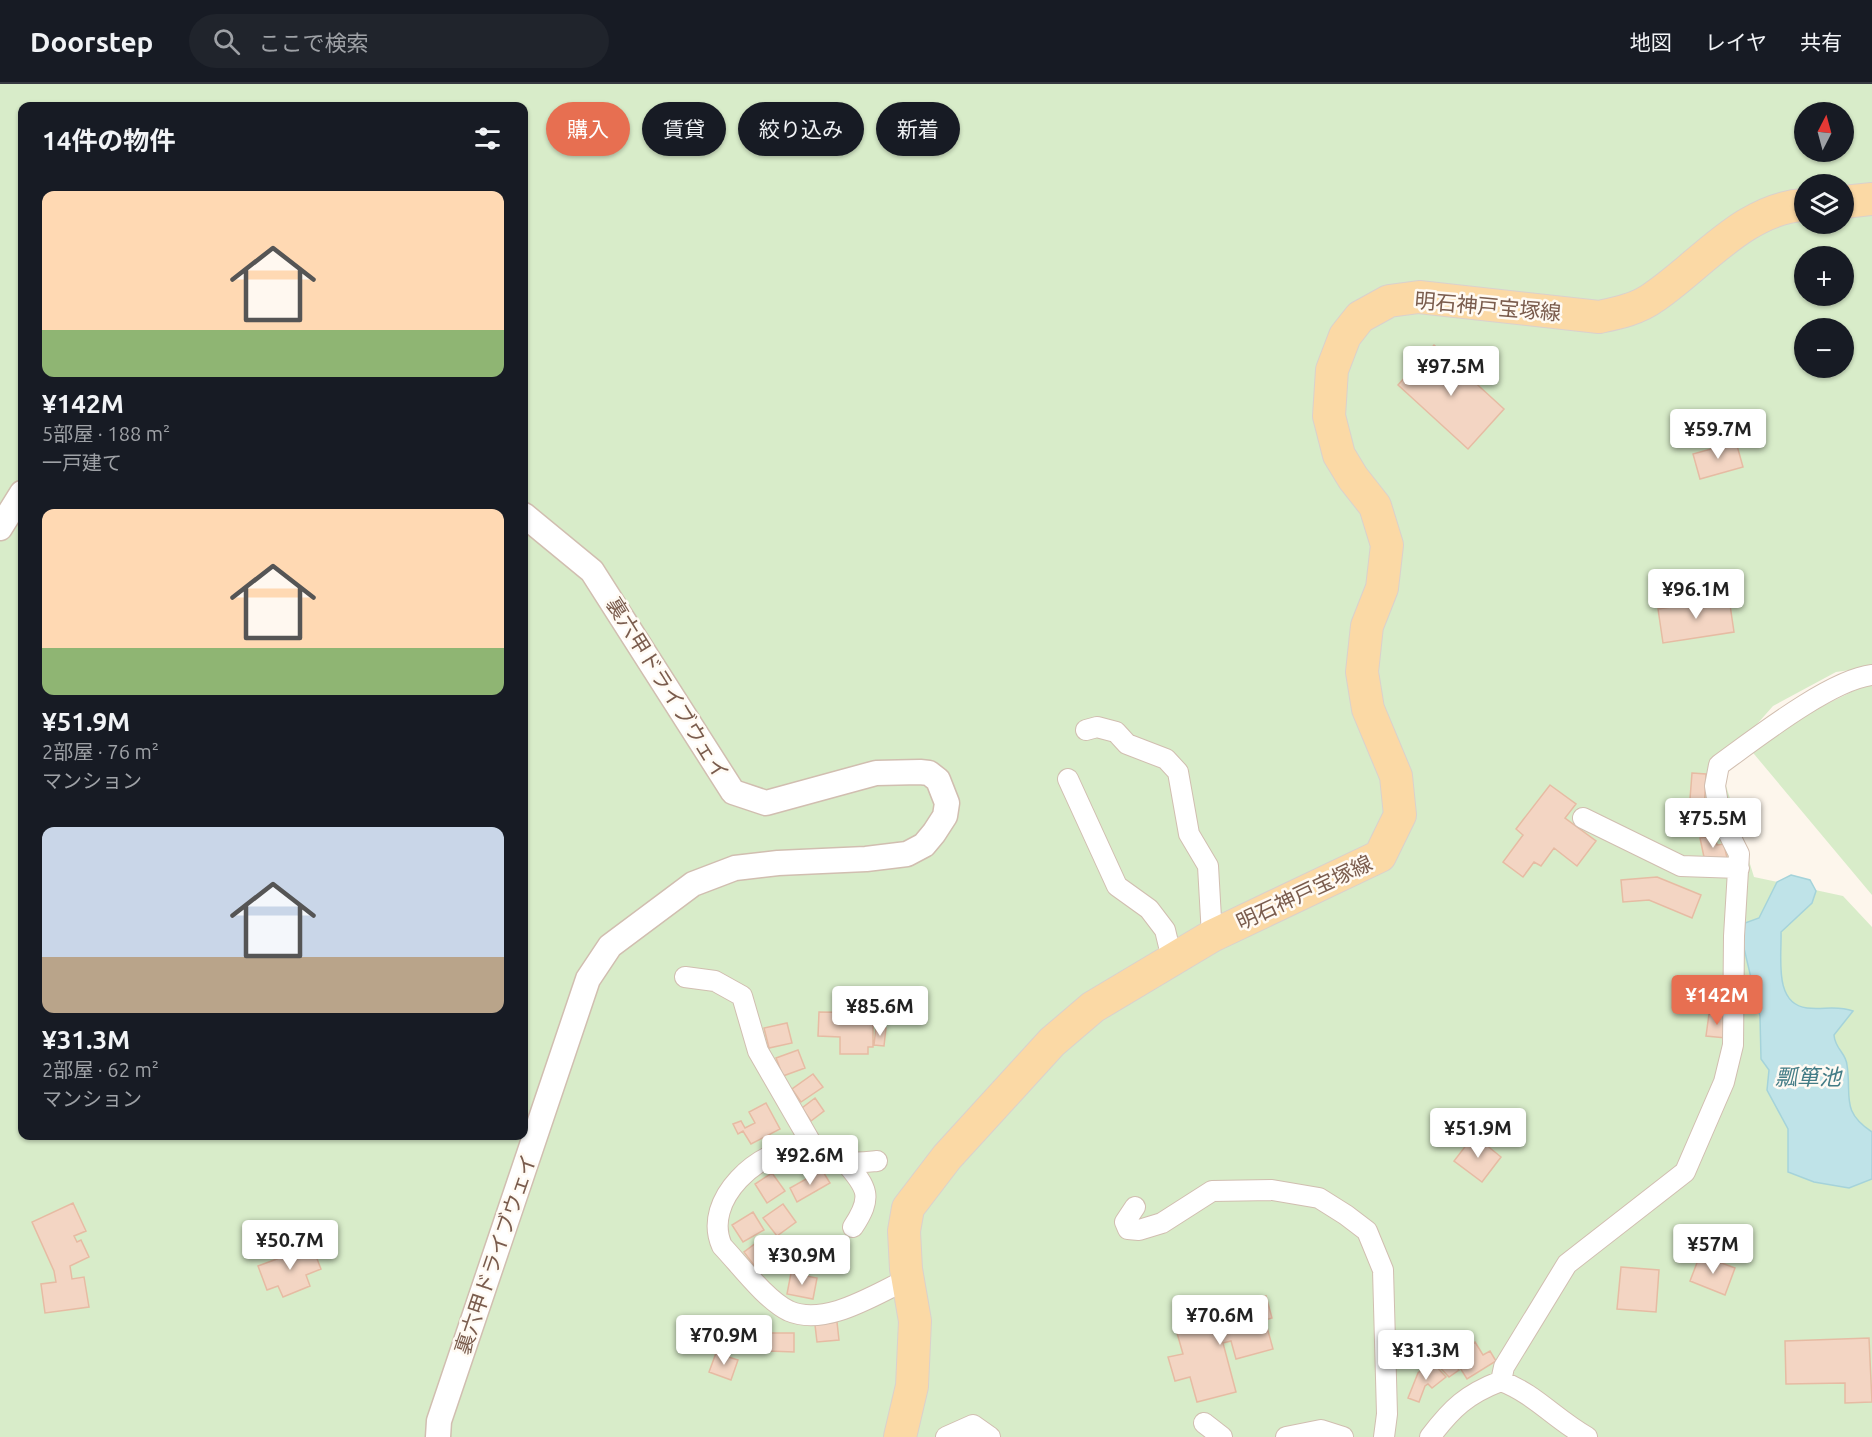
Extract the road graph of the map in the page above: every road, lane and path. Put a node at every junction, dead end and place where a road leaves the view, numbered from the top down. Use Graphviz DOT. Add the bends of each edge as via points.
graph roads {
  1 [pos="1872,199"];
  2 [pos="1854,201"];
  3 [pos="1794,205"];
  4 [pos="18,499"];
  5 [pos="528,518"];
  6 [pos="0,528"];
  7 [pos="1872,675"];
  8 [pos="1086,730"];
  9 [pos="1068,779"];
  10 [pos="1583,818"];
  11 [pos="1740,868"];
  12 [pos="1212,936"];
  13 [pos="1172,959"];
  14 [pos="686,977"];
  15 [pos="814,1148"];
  16 [pos="877,1161"];
  17 [pos="846,1162"];
  18 [pos="1135,1207"];
  19 [pos="853,1227"];
  20 [pos="908,1279"];
  21 [pos="1501,1381"];
  22 [pos="1204,1424"];
  23 [pos="1323,1433"];
  24 [pos="438,1437"];
  25 [pos="900,1437"];
  26 [pos="946,1437"];
  27 [pos="990,1437"];
  28 [pos="1222,1437"];
  29 [pos="1286,1437"];
  30 [pos="1343,1437"];
  31 [pos="1384,1437"];
  32 [pos="1430,1437"];
  33 [pos="1587,1437"];
  1 -- 2 [label="main road"];
  3 -- 12 [label="main road, 明石神戸宝塚線" via="1760,217 1653,298 1624,312 1599,317 1419,297 1389,302 1360,317 1345,336 1332,370 1329,416 1339,455 1376,506 1387,545 1382,588 1367,626 1362,672 1368,709 1396,776 1400,815 1380,856"];
  4 -- 6 [label="street"];
  5 -- 24 [label="street, 裏六甲ドライブウェイ" via="592,571 733,792 766,803 876,773 920,772 938,780 947,803 945,816 934,833 924,845 907,854 735,868 693,884 599,958 568,1036 439,1421"];
  7 -- 11 [label="street" via="1858,676 1794,711 1719,765 1714,786 1720,816 1739,854"];
  8 -- 12 [label="street" via="1097,727 1116,732 1127,744 1166,759 1178,772 1189,834 1208,866"];
  9 -- 13 [label="street" via="1118,886 1165,930"];
  10 -- 11 [label="street" via="1681,866"];
  11 -- 21 [label="street" via="1734,936 1733,1045 1724,1082 1684,1172 1567,1264 1504,1367"];
  12 -- 13 [label="main road, 明石神戸宝塚線"];
  13 -- 20 [label="main road, 明石神戸宝塚線" via="1093,1007 1052,1042 947,1157 908,1208 904,1231"];
  14 -- 15 [label="street" via="715,981 742,996 758,1052"];
  15 -- 17 [label="street"];
  15 -- 20 [label="street" via="793,1148 742,1173 718,1216 717,1236 722,1246 773,1299 788,1310 805,1315 847,1306"];
  16 -- 17 [label="street"];
  17 -- 19 [label="street" via="864,1186 867,1199 865,1210"];
  18 -- 31 [label="street" via="1125,1222 1128,1229 1139,1230 1162,1223 1212,1191 1272,1190 1319,1198 1367,1231 1383,1270 1387,1414"];
  20 -- 25 [label="main road, 明石神戸宝塚線" via="915,1321 912,1386"];
  21 -- 32 [label="street" via="1474,1391"];
  21 -- 33 [label="street" via="1523,1390"];
  22 -- 28 [label="street"];
  23 -- 29 [label="street"];
  23 -- 30 [label="street"];
  26 -- 27 [label="street" via="973,1425"];
}
